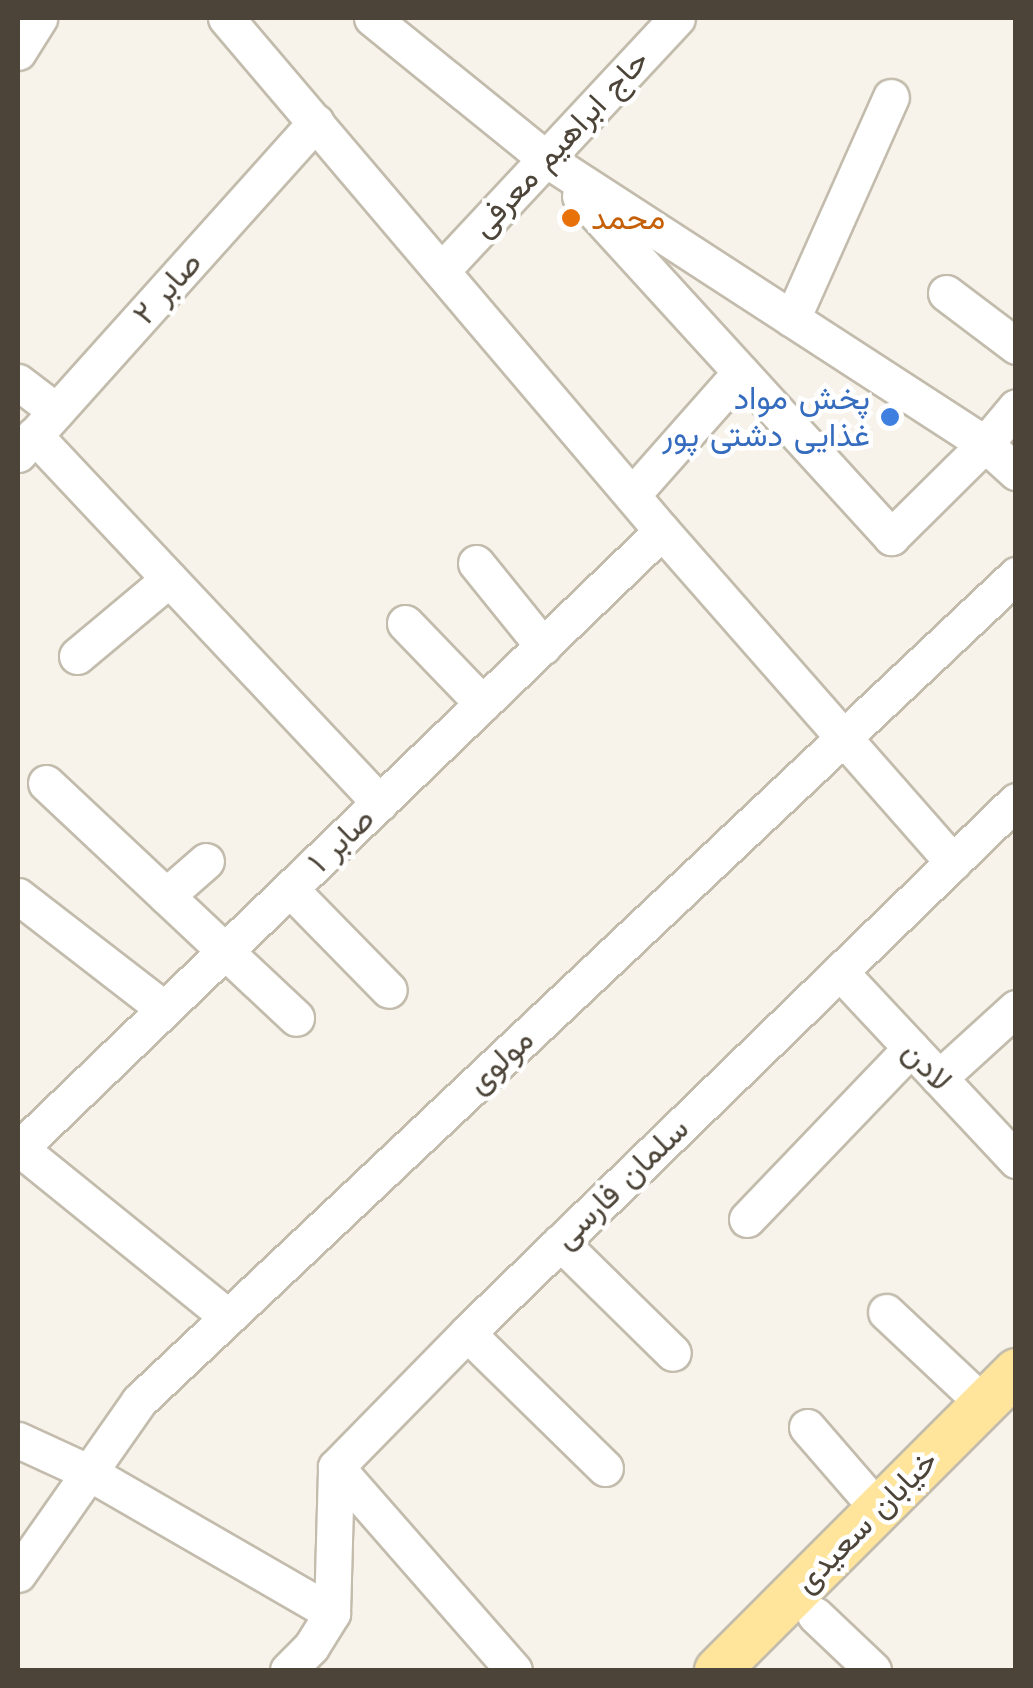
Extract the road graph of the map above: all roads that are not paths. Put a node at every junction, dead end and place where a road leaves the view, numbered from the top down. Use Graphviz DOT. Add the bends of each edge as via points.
graph roads {
  1 [pos="39,18"];
  2 [pos="226,18"];
  3 [pos="372,18"];
  4 [pos="677,18"];
  5 [pos="18,52"];
  6 [pos="891,97"];
  7 [pos="316,122"];
  8 [pos="546,158"];
  9 [pos="443,269"];
  10 [pos="946,294"];
  11 [pos="792,318"];
  12 [pos="1016,346"];
  13 [pos="741,372"];
  14 [pos="18,382"];
  15 [pos="1016,407"];
  16 [pos="36,433"];
  17 [pos="985,444"];
  18 [pos="1016,472"];
  19 [pos="632,496"];
  20 [pos="662,532"];
  21 [pos="476,563"];
  22 [pos="1016,575"];
  23 [pos="169,578"];
  24 [pos="404,623"];
  25 [pos="544,646"];
  26 [pos="77,656"];
  27 [pos="483,704"];
  28 [pos="845,735"];
  29 [pos="46,783"];
  30 [pos="1016,801"];
  31 [pos="380,803"];
  32 [pos="206,861"];
  33 [pos="953,862"];
  34 [pos="290,888"];
  35 [pos="18,896"];
  36 [pos="166,896"];
  37 [pos="224,951"];
  38 [pos="840,972"];
  39 [pos="389,990"];
  40 [pos="1016,1008"];
  41 [pos="164,1009"];
  42 [pos="296,1018"];
  43 [pos="910,1048"];
  44 [pos="939,1078"];
  45 [pos="19,1147"];
  46 [pos="1016,1160"];
  47 [pos="747,1219"];
  48 [pos="560,1242"];
  49 [pos="886,1312"];
  50 [pos="228,1317"];
  51 [pos="467,1332"];
  52 [pos="674,1352"];
  53 [pos="1016,1371"];
  54 [pos="999,1408"];
  55 [pos="808,1427"];
  56 [pos="18,1440"];
  57 [pos="336,1466"];
  58 [pos="604,1468"];
  59 [pos="88,1472"];
  60 [pos="878,1509"];
  61 [pos="18,1574"];
  62 [pos="332,1613"];
  63 [pos="815,1615"];
  64 [pos="497,1665"];
  65 [pos="288,1670"];
  66 [pos="716,1670"];
  67 [pos="760,1670"];
  68 [pos="874,1670"];
  1 -- 5 [label="street"];
  2 -- 7 [label="street"];
  3 -- 8 [label="street"];
  4 -- 8 [label="street, حاج ابراهیم معرفی"];
  6 -- 11 [label="street"];
  7 -- 9 [label="street"];
  7 -- 16 [label="street, صابر ۲"];
  8 -- 9 [label="street, حاج ابراهیم معرفی"];
  8 -- 11 [label="street"];
  8 -- 13 [label="street"];
  9 -- 19 [label="street"];
  10 -- 12 [label="street"];
  11 -- 17 [label="street"];
  13 -- 17 [label="street" via="891,536"];
  13 -- 19 [label="street"];
  14 -- 16 [label="street"];
  15 -- 17 [label="street"];
  16 -- 23 [label="street"];
  17 -- 18 [label="street"];
  19 -- 20 [label="street"];
  20 -- 25 [label="street, صابر ۱"];
  20 -- 28 [label="street"];
  21 -- 25 [label="street"];
  22 -- 28 [label="street, مولوی"];
  23 -- 26 [label="street"];
  23 -- 31 [label="street"];
  24 -- 27 [label="street"];
  25 -- 27 [label="street, صابر ۱"];
  27 -- 31 [label="street, صابر ۱"];
  28 -- 33 [label="street"];
  28 -- 50 [label="street, مولوی"];
  29 -- 36 [label="street"];
  30 -- 33 [label="street, سلمان فارسی"];
  31 -- 34 [label="street, صابر ۱"];
  32 -- 36 [label="street"];
  33 -- 38 [label="street, سلمان فارسی"];
  34 -- 37 [label="street, صابر ۱"];
  34 -- 39 [label="street"];
  35 -- 41 [label="street"];
  36 -- 37 [label="street"];
  37 -- 41 [label="street, صابر ۱"];
  37 -- 42 [label="street"];
  38 -- 43 [label="street, لادن"];
  38 -- 48 [label="street, سلمان فارسی"];
  40 -- 44 [label="street"];
  41 -- 45 [label="street, صابر ۱"];
  43 -- 44 [label="street, لادن"];
  43 -- 47 [label="street"];
  44 -- 46 [label="street, لادن"];
  45 -- 50 [label="street"];
  48 -- 51 [label="street, سلمان فارسی"];
  48 -- 52 [label="street"];
  49 -- 54 [label="street"];
  50 -- 59 [label="street, مولوی" via="138,1401"];
  51 -- 57 [label="street, سلمان فارسی"];
  51 -- 58 [label="street"];
  53 -- 54 [label="main road, خیابان سعیدی"];
  54 -- 60 [label="main road, خیابان سعیدی"];
  54 -- 63 [label="main road, خیابان سعیدی"];
  55 -- 60 [label="street"];
  56 -- 59 [label="street"];
  57 -- 62 [label="street"];
  57 -- 64 [label="street"];
  59 -- 61 [label="street, مولوی"];
  59 -- 62 [label="street"];
  60 -- 66 [label="main road, خیابان سعیدی"];
  62 -- 65 [label="street"];
  63 -- 67 [label="main road, خیابان سعیدی"];
  63 -- 68 [label="street"];
}
